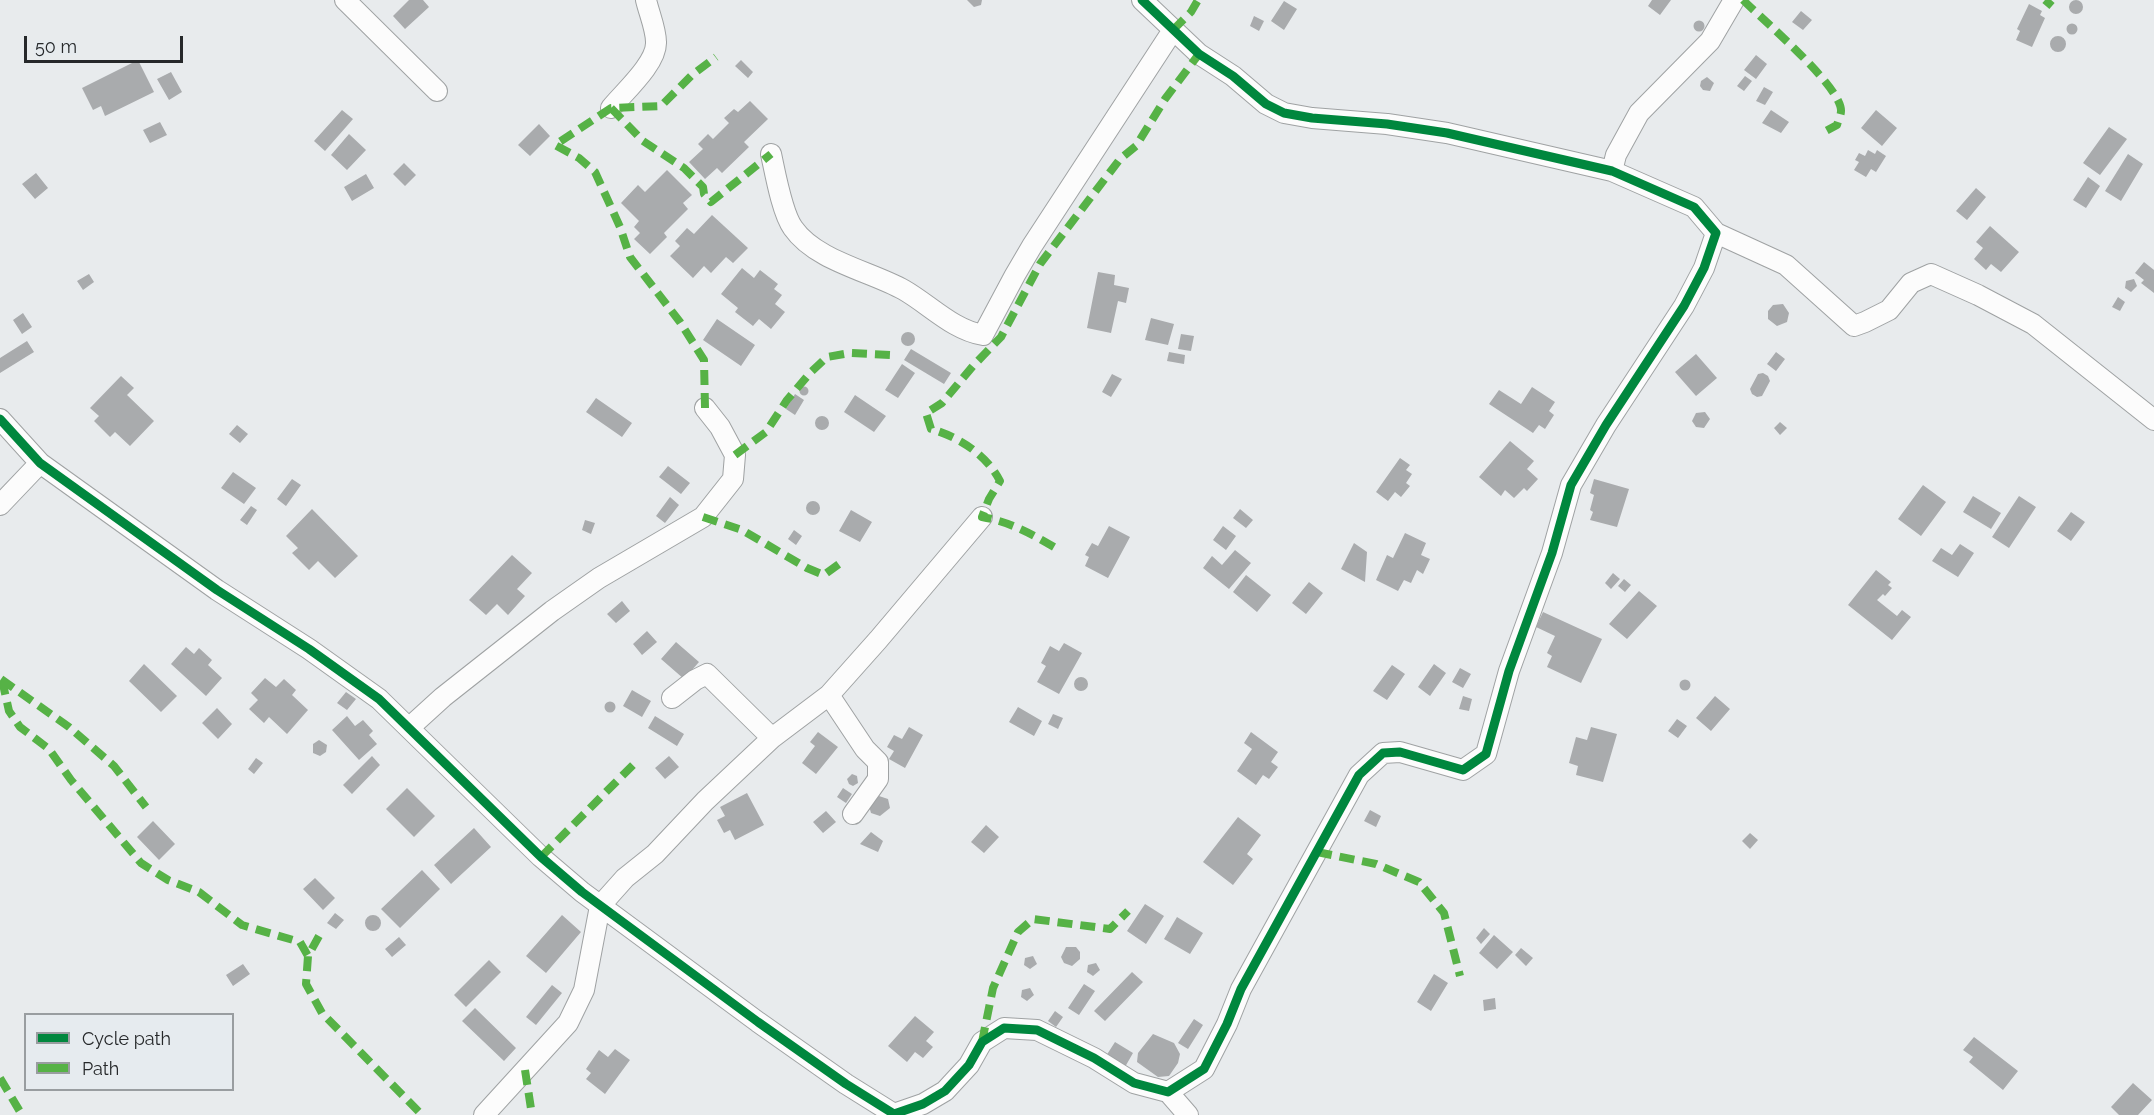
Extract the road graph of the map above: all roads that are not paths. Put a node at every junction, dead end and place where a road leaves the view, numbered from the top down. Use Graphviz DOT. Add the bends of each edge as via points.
graph roads {
  1 [pos="345,0"];
  2 [pos="646,0"];
  3 [pos="1142,0"];
  4 [pos="1734,0"];
  5 [pos="1173,30"];
  6 [pos="436,90"];
  7 [pos="611,108"];
  8 [pos="771,154"];
  9 [pos="1612,171"];
  10 [pos="1716,233"];
  11 [pos="705,408"];
  12 [pos="0,419"];
  13 [pos="2154,420"];
  14 [pos="40,463"];
  15 [pos="0,505"];
  16 [pos="982,517"];
  17 [pos="829,695"];
  18 [pos="672,698"];
  19 [pos="410,727"];
  20 [pos="772,738"];
  21 [pos="853,814"];
  22 [pos="600,906"];
  23 [pos="1168,1092"];
  24 [pos="484,1115"];
  25 [pos="894,1115"];
  26 [pos="1188,1115"];
  1 -- 6 [label="street"];
  2 -- 7 [label="street" via="657,41 655,50 649,64"];
  3 -- 5 [label="street"];
  4 -- 9 [label="street" via="1710,41 1639,113 1616,155"];
  5 -- 8 [label="street" via="1015,274 983,335 968,332 904,290 804,241 791,227"];
  5 -- 9 [label="street" via="1198,54 1233,76 1266,104 1284,112 1446,133"];
  9 -- 10 [label="street" via="1694,207"];
  10 -- 13 [label="street" via="1786,265 1854,326 1889,310 1911,283 1931,274 2033,324"];
  10 -- 23 [label="street" via="1704,268 1684,306 1571,485 1552,553 1509,671 1486,754 1463,770 1401,752 1383,753 1359,775 1241,990 1204,1069"];
  11 -- 19 [label="street" via="735,455 733,479 703,517 598,578 443,697"];
  12 -- 14 [label="street"];
  14 -- 15 [label="street"];
  14 -- 19 [label="street" via="217,590 360,685"];
  16 -- 17 [label="street"];
  17 -- 20 [label="street"];
  17 -- 21 [label="street" via="878,762 878,779"];
  18 -- 20 [label="street" via="707,674"];
  19 -- 22 [label="street" via="541,857"];
  20 -- 22 [label="street"];
  22 -- 24 [label="street" via="584,990 568,1023"];
  22 -- 25 [label="street"];
  23 -- 25 [label="street" via="1134,1083 1037,1030 1004,1028 982,1042 969,1065 945,1091"];
  23 -- 26 [label="street"];
}
